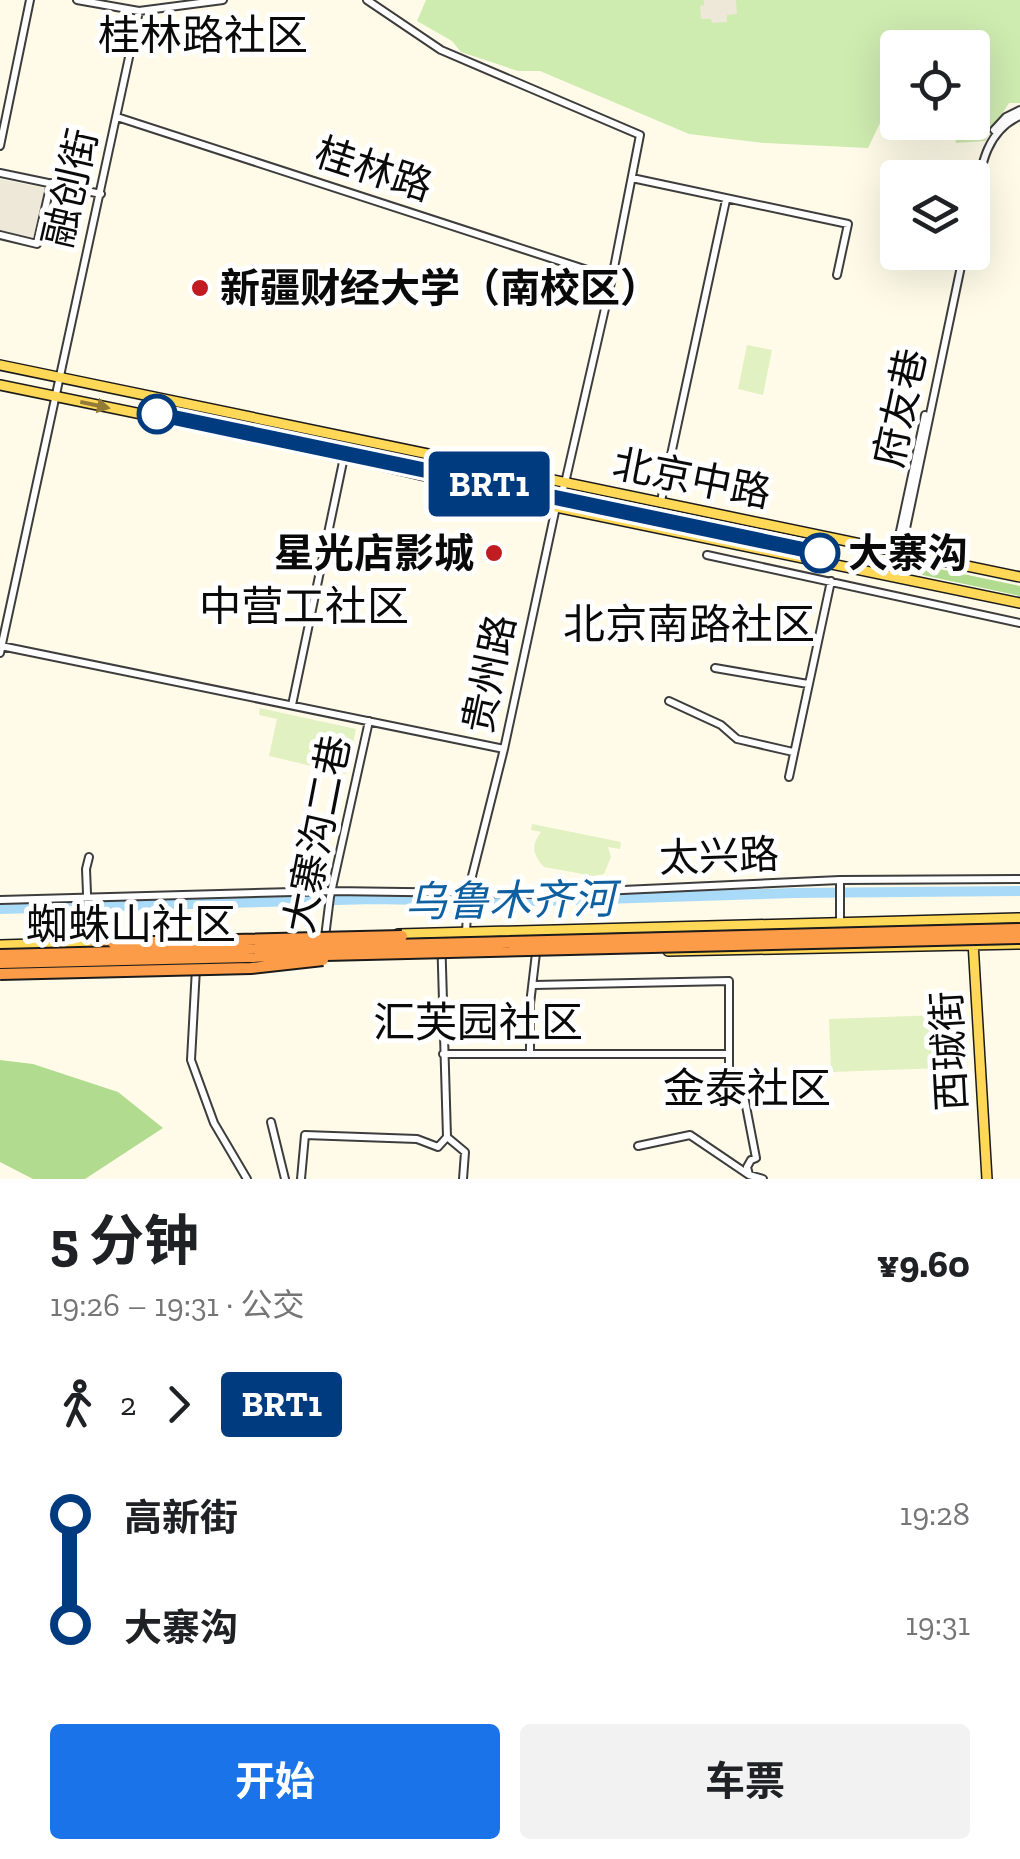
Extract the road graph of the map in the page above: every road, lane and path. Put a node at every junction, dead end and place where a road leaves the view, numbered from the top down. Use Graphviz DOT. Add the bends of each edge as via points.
graph roads {
  1 [pos="30,0"];
  2 [pos="76,0"];
  3 [pos="223,0"];
  4 [pos="366,0"];
  5 [pos="139,11"];
  6 [pos="1020,113"];
  7 [pos="117,117"];
  8 [pos="0,146"];
  9 [pos="980,160"];
  10 [pos="985,160"];
  11 [pos="0,173"];
  12 [pos="632,178"];
  13 [pos="51,184"];
  14 [pos="101,194"];
  15 [pos="726,200"];
  16 [pos="0,236"];
  17 [pos="958,270"];
  18 [pos="837,275"];
  19 [pos="612,278"];
  20 [pos="0,365"];
  21 [pos="57,378"];
  22 [pos="0,385"];
  23 [pos="54,397"];
  24 [pos="344,457"];
  25 [pos="565,483"];
  26 [pos="661,502"];
  27 [pos="556,507"];
  28 [pos="898,550"];
  29 [pos="706,555"];
  30 [pos="892,576"];
  31 [pos="1020,576"];
  32 [pos="831,582"];
  33 [pos="1020,603"];
  34 [pos="1020,624"];
  35 [pos="1,650"];
  36 [pos="715,668"];
  37 [pos="808,684"];
  38 [pos="669,701"];
  39 [pos="292,705"];
  40 [pos="369,721"];
  41 [pos="504,748"];
  42 [pos="793,752"];
  43 [pos="789,777"];
  44 [pos="88,857"];
  45 [pos="1020,879"];
  46 [pos="840,882"];
  47 [pos="468,893"];
  48 [pos="331,898"];
  49 [pos="0,900"];
  50 [pos="88,904"];
  51 [pos="1020,918"];
  52 [pos="973,919"];
  53 [pos="840,922"];
  54 [pos="1020,929"];
  55 [pos="466,933"];
  56 [pos="325,936"];
  57 [pos="1020,941"];
  58 [pos="92,942"];
  59 [pos="442,943"];
  60 [pos="0,945"];
  61 [pos="973,947"];
  62 [pos="536,953"];
  63 [pos="466,954"];
  64 [pos="0,955"];
  65 [pos="324,958"];
  66 [pos="196,964"];
  67 [pos="0,968"];
  68 [pos="534,985"];
  69 [pos="442,1054"];
  70 [pos="530,1054"];
  71 [pos="728,1054"];
  72 [pos="271,1122"];
  73 [pos="447,1137"];
  74 [pos="638,1146"];
  75 [pos="749,1175"];
  76 [pos="247,1179"];
  77 [pos="285,1179"];
  78 [pos="301,1179"];
  79 [pos="463,1179"];
  80 [pos="762,1179"];
  81 [pos="987,1179"];
  1 -- 8 [label="street"];
  2 -- 5 [label="street"];
  3 -- 5 [label="street"];
  4 -- 12 [label="street, 贵州路" via="442,50 640,136"];
  5 -- 7 [label="street, 融创街"];
  6 -- 9 [label="street" via="998,124"];
  6 -- 10 [label="street" via="997,131"];
  7 -- 14 [label="street, 融创街"];
  7 -- 19 [label="street, 桂林路"];
  11 -- 13 [label="street"];
  12 -- 15 [label="street"];
  12 -- 19 [label="street, 贵州路"];
  13 -- 14 [label="street"];
  13 -- 16 [label="street" via="37,244"];
  14 -- 21 [label="street, 融创街"];
  15 -- 18 [label="street" via="848,224"];
  15 -- 26 [label="street"];
  17 -- 28 [label="street, 府友巷"];
  19 -- 25 [label="street, 贵州路"];
  20 -- 21 [label="main road, 北京中路"];
  21 -- 23 [label="street, 融创街"];
  21 -- 25 [label="main road, 北京中路"];
  22 -- 23 [label="main road, 北京中路"];
  23 -- 24 [label="main road, 北京中路, one-way"];
  23 -- 35 [label="street, 融创街"];
  24 -- 27 [label="main road, 北京中路"];
  24 -- 39 [label="street"];
  25 -- 26 [label="main road, 北京中路"];
  25 -- 27 [label="street, 贵州路"];
  26 -- 28 [label="main road, 北京中路"];
  27 -- 30 [label="main road, 北京中路"];
  27 -- 41 [label="street, 贵州路"];
  28 -- 30 [label="street, 府友巷"];
  28 -- 31 [label="main road, 北京中路"];
  29 -- 32 [label="street"];
  30 -- 33 [label="main road, 北京中路"];
  32 -- 34 [label="street"];
  32 -- 37 [label="street"];
  35 -- 39 [label="street"];
  36 -- 37 [label="street"];
  37 -- 42 [label="street"];
  38 -- 42 [label="street" via="721,725 737,740"];
  39 -- 40 [label="street"];
  40 -- 41 [label="street"];
  40 -- 48 [label="street, 大寨沟二巷"];
  41 -- 47 [label="street, 贵州路"];
  42 -- 43 [label="street"];
  44 -- 50 [label="street"];
  45 -- 46 [label="street, 太兴路"];
  46 -- 47 [label="street, 太兴路"];
  46 -- 53 [label="street"];
  47 -- 48 [label="street, 太兴路"];
  47 -- 55 [label="street, 贵州路"];
  48 -- 50 [label="street, 太兴路"];
  48 -- 56 [label="street, 大寨沟二巷"];
  49 -- 50 [label="street, 太兴路"];
  50 -- 58 [label="street"];
  51 -- 52 [label="main road"];
  52 -- 53 [label="main road"];
  52 -- 61 [label="main road, 西珹街"];
  53 -- 55 [label="main road"];
  54 -- 59 [label="highway, bridge"];
  55 -- 59 [label="main road"];
  55 -- 63 [label="street, 贵州路"];
  56 -- 58 [label="main road"];
  56 -- 59 [label="main road"];
  56 -- 65 [label="street, 大寨沟二巷"];
  57 -- 61 [label="main road"];
  57 -- 67 [label="highway, bridge"];
  58 -- 59 [label="highway, bridge" via="410,936"];
  58 -- 60 [label="main road"];
  59 -- 63 [label="main road"];
  59 -- 64 [label="highway, bridge"];
  59 -- 65 [label="main road"];
  59 -- 69 [label="street"];
  61 -- 62 [label="main road"];
  61 -- 81 [label="main road, 西珹街"];
  62 -- 63 [label="main road"];
  62 -- 68 [label="street"];
  65 -- 66 [label="main road"];
  66 -- 67 [label="main road"];
  66 -- 76 [label="street" via="191,1060 214,1122"];
  68 -- 70 [label="street"];
  68 -- 71 [label="street" via="729,981"];
  69 -- 70 [label="street"];
  69 -- 73 [label="street"];
  70 -- 71 [label="street"];
  71 -- 75 [label="street" via="756,1158 747,1166"];
  72 -- 77 [label="street"];
  73 -- 78 [label="street" via="438,1148 417,1139 304,1135"];
  73 -- 79 [label="street" via="466,1152"];
  74 -- 75 [label="street" via="690,1136"];
  75 -- 80 [label="street"];
}
